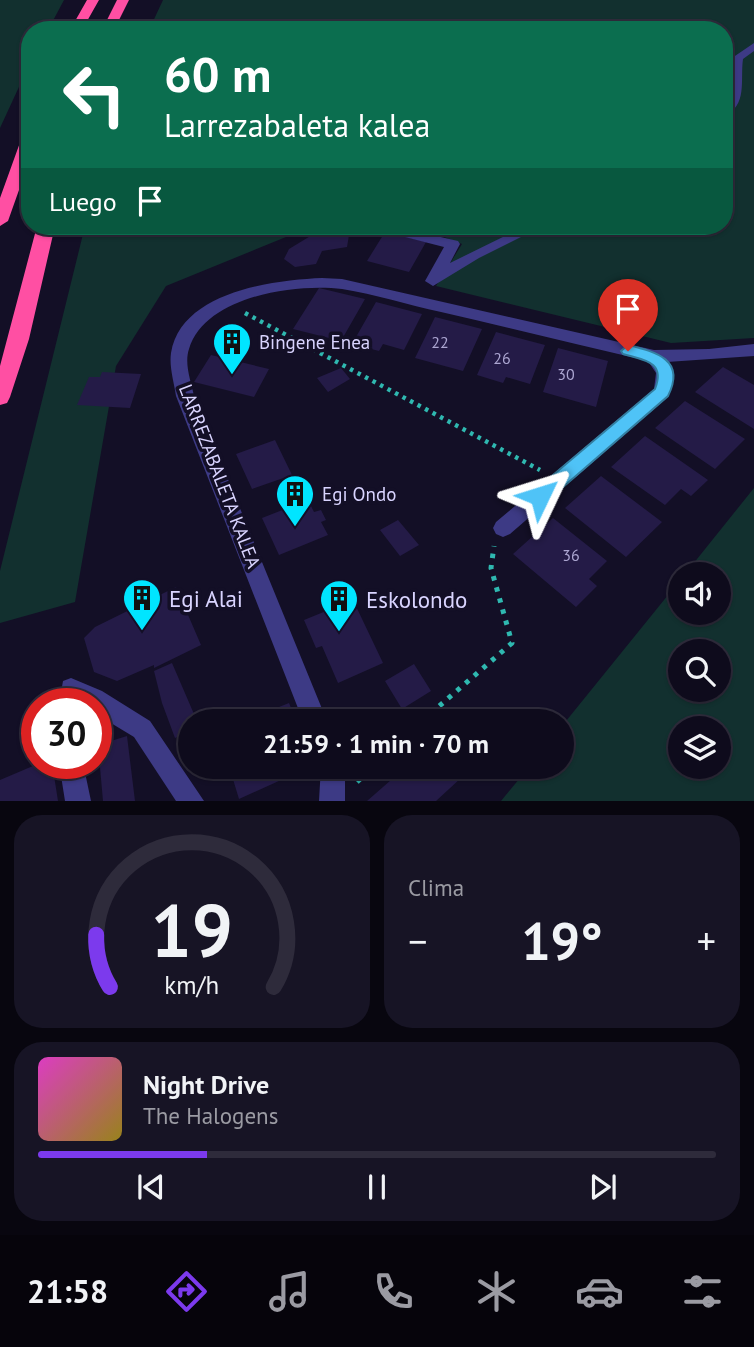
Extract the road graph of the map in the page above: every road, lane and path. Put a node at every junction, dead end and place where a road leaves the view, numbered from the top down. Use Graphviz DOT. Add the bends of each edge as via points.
graph roads {
  1 [pos="93,0"];
  2 [pos="124,0"];
  3 [pos="81,21"];
  4 [pos="113,21"];
  5 [pos="754,47"];
  6 [pos="733,102"];
  7 [pos="21,162"];
  8 [pos="0,221"];
  9 [pos="44,235"];
  10 [pos="415,235"];
  11 [pos="517,235"];
  12 [pos="433,281"];
  13 [pos="226,302"];
  14 [pos="421,304"];
  15 [pos="754,351"];
  16 [pos="654,356"];
  17 [pos="0,397"];
  18 [pos="559,480"];
  19 [pos="503,528"];
  20 [pos="310,709"];
  21 [pos="436,709"];
  22 [pos="112,710"];
  23 [pos="74,779"];
  24 [pos="333,779"];
  25 [pos="78,801"];
  26 [pos="191,801"];
  27 [pos="332,801"];
  1 -- 3 [label="highway"];
  2 -- 4 [label="highway"];
  5 -- 6 [label="street" via="738,58 739,81"];
  7 -- 8 [label="highway"];
  9 -- 17 [label="highway"];
  10 -- 12 [label="street" via="453,244"];
  11 -- 12 [label="street"];
  12 -- 14 [label="street"];
  13 -- 14 [label="street, LARREZABALETA KALEA" via="274,286 320,282"];
  13 -- 18 [label="path"];
  13 -- 20 [label="street, LARREZABALETA KALEA" via="200,321 181,347 185,396"];
  14 -- 16 [label="street, LARREZABALETA KALEA"];
  15 -- 16 [label="street, LARREZABALETA KALEA"];
  16 -- 18 [label="street" via="667,379 662,392"];
  18 -- 19 [label="street"];
  19 -- 21 [label="path" via="491,553 492,572 512,630 512,643"];
  22 -- 26 [label="street" via="142,729"];
  23 -- 25 [label="street"];
  24 -- 27 [label="street"];
}
